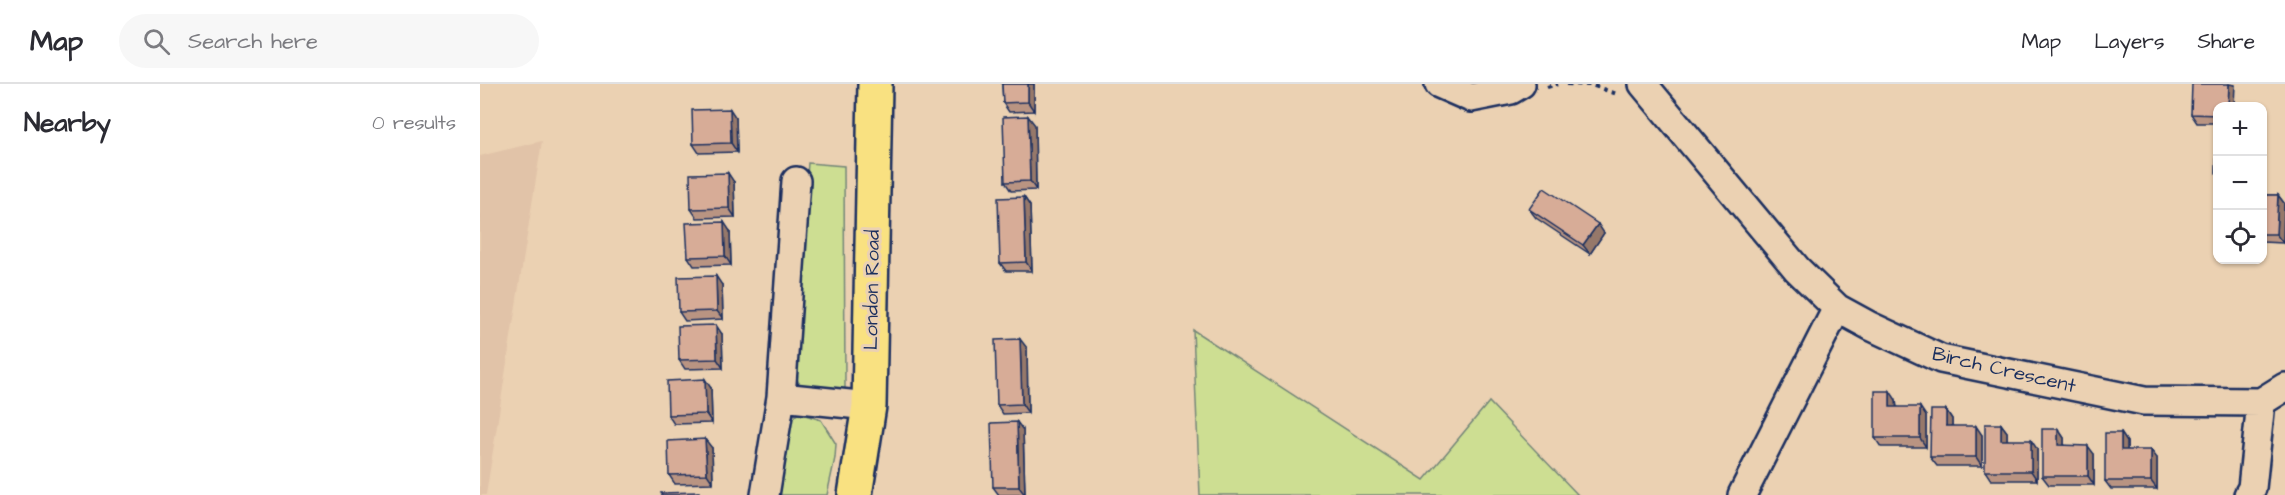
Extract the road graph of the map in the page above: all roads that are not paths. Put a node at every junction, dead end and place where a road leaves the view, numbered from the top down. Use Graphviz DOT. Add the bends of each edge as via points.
graph roads {
  1 [pos="875,84"];
  2 [pos="1439,84"];
  3 [pos="1521,84"];
  4 [pos="1643,84"];
  5 [pos="796,182"];
  6 [pos="1837,308"];
  7 [pos="2285,387"];
  8 [pos="781,397"];
  9 [pos="2261,402"];
  10 [pos="869,406"];
  11 [pos="765,495"];
  12 [pos="855,495"];
  13 [pos="1742,495"];
  14 [pos="2248,495"];
  1 -- 10 [label="main road, London Road"];
  2 -- 3 [label="street" via="1471,98 1511,90"];
  4 -- 6 [label="street, Birch Crescent" via="1797,269"];
  5 -- 8 [label="street"];
  6 -- 9 [label="street, Birch Crescent" via="1941,359 2144,401"];
  6 -- 13 [label="street"];
  7 -- 9 [label="street"];
  8 -- 10 [label="street"];
  8 -- 11 [label="street"];
  9 -- 14 [label="street"];
  10 -- 12 [label="main road, London Road"];
}
